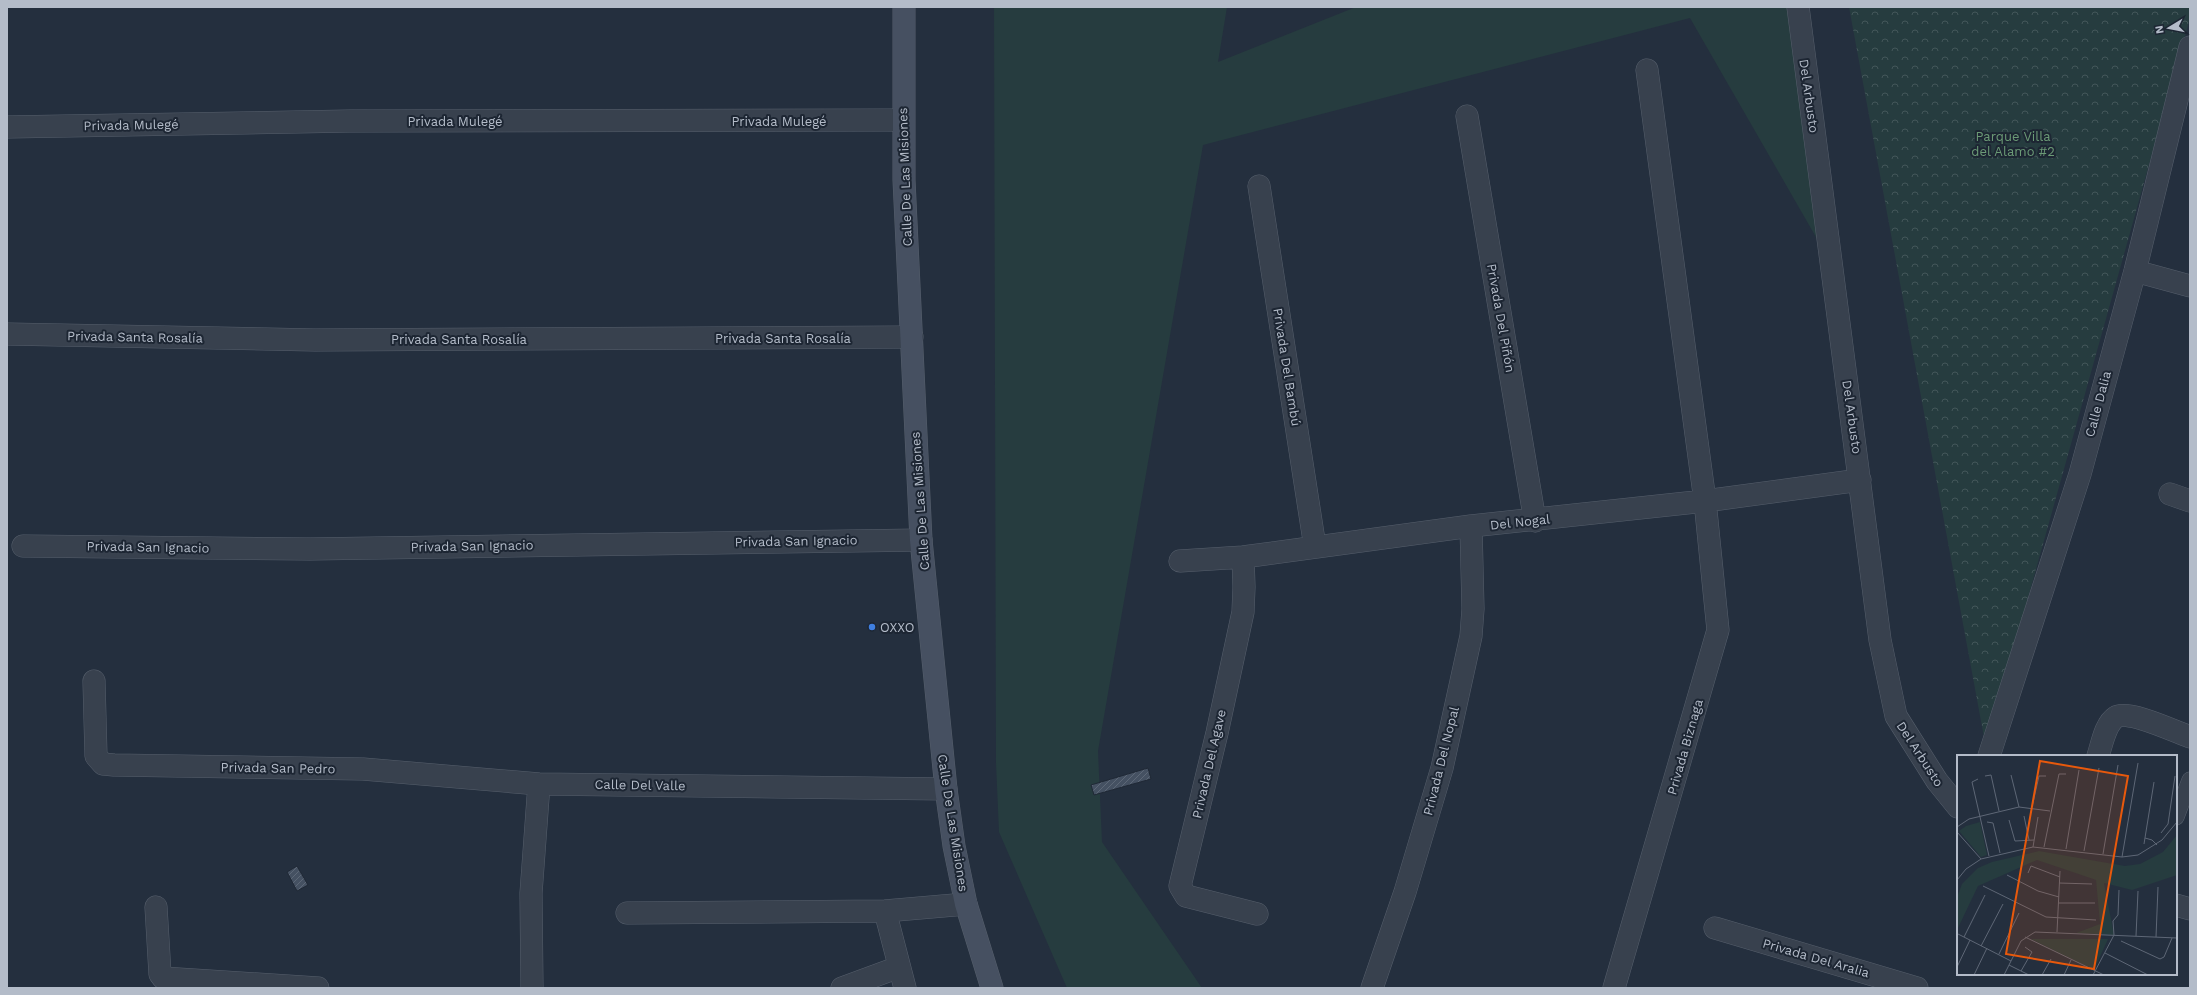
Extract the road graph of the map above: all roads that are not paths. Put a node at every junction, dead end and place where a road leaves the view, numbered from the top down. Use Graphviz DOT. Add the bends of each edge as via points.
graph roads {
  1 [pos="904,7"];
  2 [pos="1798,7"];
  3 [pos="2189,60"];
  4 [pos="1647,70"];
  5 [pos="1467,116"];
  6 [pos="903,120"];
  7 [pos="7,127"];
  8 [pos="1259,186"];
  9 [pos="2135,271"];
  10 [pos="2190,286"];
  11 [pos="7,334"];
  12 [pos="912,337"];
  13 [pos="1860,480"];
  14 [pos="1705,500"];
  15 [pos="1535,521"];
  16 [pos="1472,526"];
  17 [pos="921,540"];
  18 [pos="23,546"];
  19 [pos="1315,547"];
  20 [pos="1243,557"];
  21 [pos="1180,561"];
  22 [pos="94,681"];
  23 [pos="2190,737"];
  24 [pos="1989,755"];
  25 [pos="2098,755"];
  26 [pos="2190,780"];
  27 [pos="539,784"];
  28 [pos="946,789"];
  29 [pos="1957,806"];
  30 [pos="2177,814"];
  31 [pos="966,904"];
  32 [pos="2177,905"];
  33 [pos="156,907"];
  34 [pos="2190,909"];
  35 [pos="885,911"];
  36 [pos="627,913"];
  37 [pos="1257,914"];
  38 [pos="1715,928"];
  39 [pos="899,968"];
  40 [pos="318,988"];
  41 [pos="532,988"];
  42 [pos="842,988"];
  43 [pos="905,988"];
  44 [pos="992,988"];
  45 [pos="1372,988"];
  46 [pos="1614,988"];
  47 [pos="1918,988"];
  1 -- 6 [label="street, Calle De Las Misiones"];
  2 -- 13 [label="street, Del Arbusto"];
  3 -- 9 [label="street, Calle Dalia"];
  4 -- 14 [label="street, Privada Biznaga"];
  5 -- 15 [label="street, Privada Del Piñón"];
  6 -- 7 [label="street, Privada Mulegé" via="350,122"];
  6 -- 12 [label="street, Calle De Las Misiones"];
  8 -- 19 [label="street, Privada Del Bambú"];
  9 -- 10 [label="street"];
  9 -- 24 [label="street, Calle Dalia" via="2080,474"];
  11 -- 12 [label="street, Privada Santa Rosalía" via="315,340"];
  12 -- 17 [label="street, Calle De Las Misiones"];
  13 -- 14 [label="street, Del Nogal"];
  13 -- 29 [label="street, Del Arbusto" via="1880,640 1896,716 1936,781"];
  14 -- 15 [label="street, Del Nogal"];
  14 -- 46 [label="street, Privada Biznaga" via="1718,630"];
  15 -- 16 [label="street, Del Nogal"];
  16 -- 19 [label="street, Del Nogal"];
  16 -- 45 [label="street, Privada Del Nopal" via="1471,636 1442,768 1405,892"];
  17 -- 18 [label="street, Privada San Ignacio" via="310,549"];
  17 -- 28 [label="street, Calle De Las Misiones"];
  19 -- 20 [label="street, Del Nogal"];
  20 -- 21 [label="street, Del Nogal"];
  20 -- 37 [label="street, Privada Del Agave" via="1243,612 1180,886 1186,896"];
  22 -- 27 [label="street, Privada San Pedro" via="96,756 103,764 363,769"];
  23 -- 25 [label="street" via="2128,714 2116,716 2108,725"];
  26 -- 30 [label="lane"];
  27 -- 28 [label="street, Calle Del Valle"];
  27 -- 41 [label="street" via="531,893"];
  28 -- 31 [label="street, Calle De Las Misiones"];
  31 -- 35 [label="street"];
  31 -- 44 [label="street, Calle De Las Misiones"];
  32 -- 34 [label="street"];
  33 -- 40 [label="street" via="160,974 163,978"];
  35 -- 36 [label="street"];
  35 -- 39 [label="street"];
  38 -- 47 [label="street, Privada Del Aralia"];
  39 -- 42 [label="street"];
  39 -- 43 [label="street"];
}
